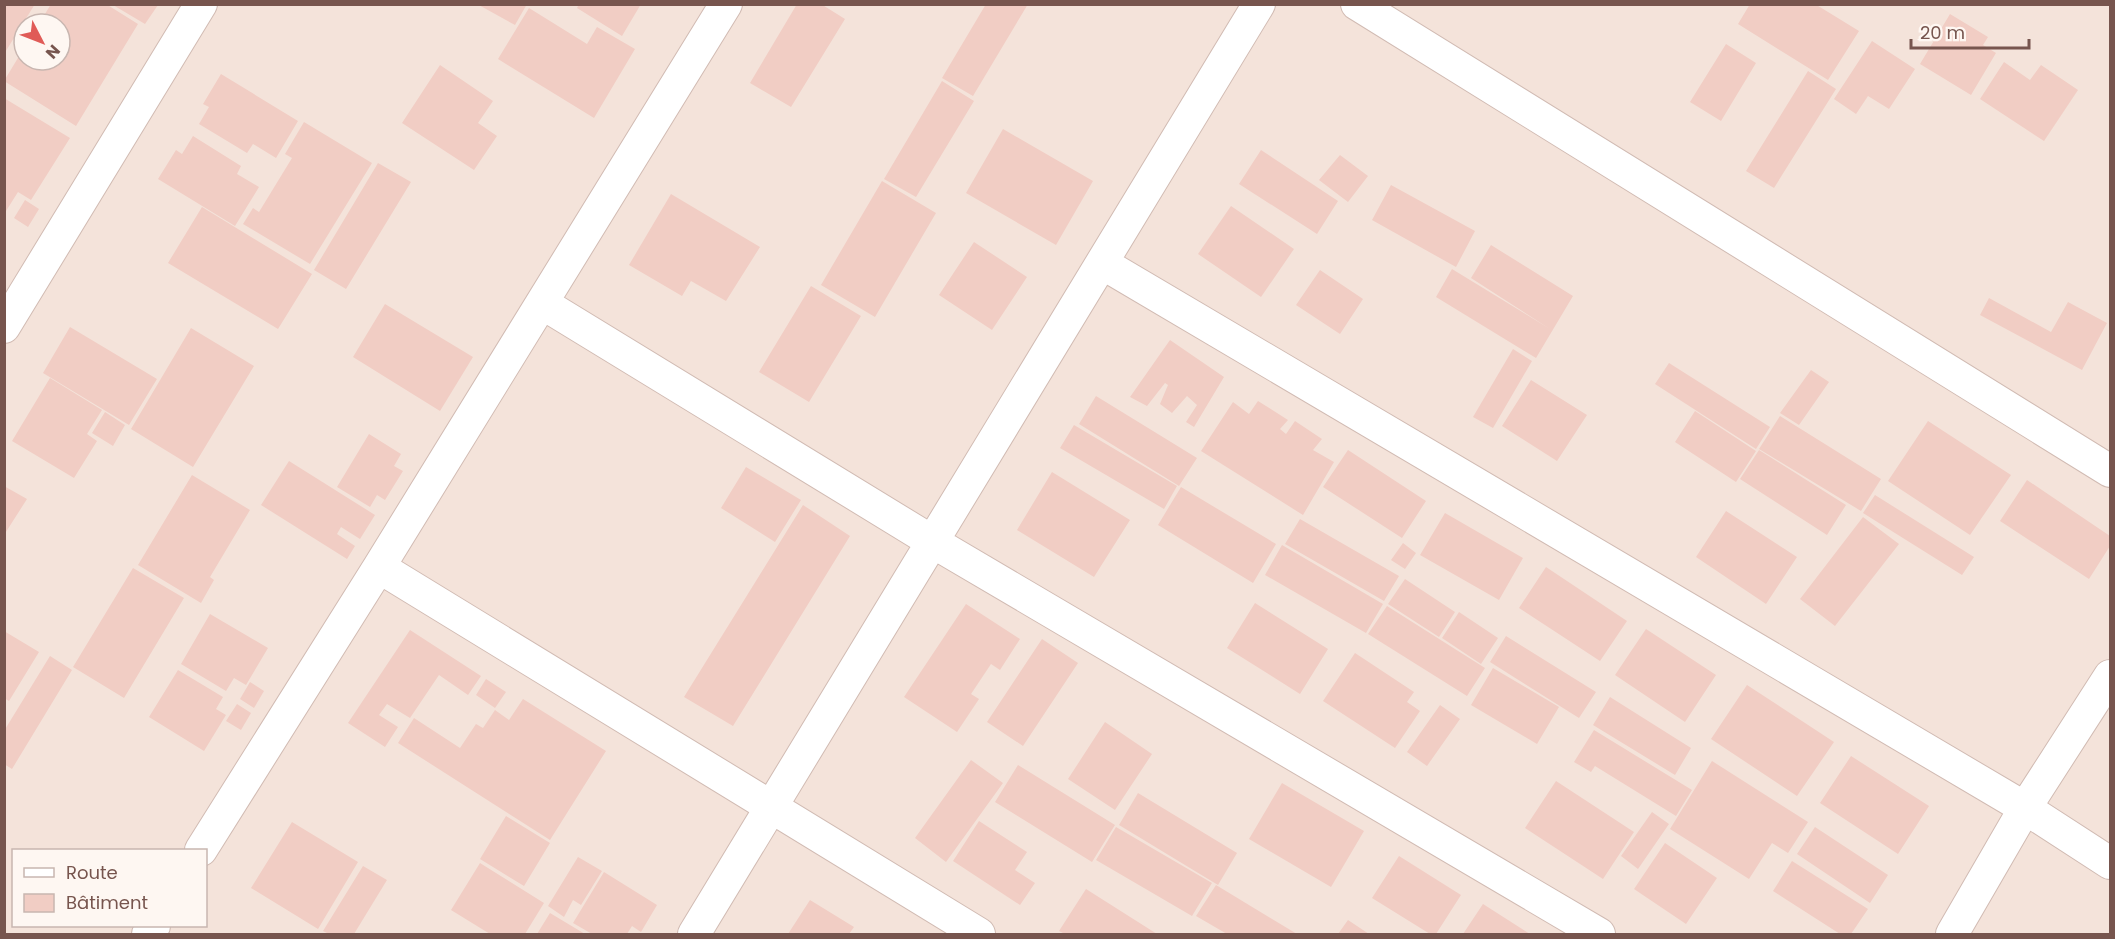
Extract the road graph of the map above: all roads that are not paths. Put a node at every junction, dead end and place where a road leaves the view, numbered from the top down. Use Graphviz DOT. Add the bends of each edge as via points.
graph roads {
  1 [pos="201,4"];
  2 [pos="726,4"];
  3 [pos="1259,4"];
  4 [pos="1358,4"];
  5 [pos="1102,263"];
  6 [pos="542,303"];
  7 [pos="4,327"];
  8 [pos="2110,471"];
  9 [pos="933,542"];
  10 [pos="379,567"];
  11 [pos="2110,676"];
  12 [pos="772,807"];
  13 [pos="2025,808"];
  14 [pos="202,849"];
  15 [pos="2110,863"];
  16 [pos="694,934"];
  17 [pos="979,934"];
  18 [pos="1599,934"];
  19 [pos="1952,934"];
  1 -- 7 [label="street"];
  2 -- 6 [label="street"];
  3 -- 5 [label="street"];
  4 -- 8 [label="street"];
  5 -- 9 [label="street"];
  5 -- 13 [label="street"];
  6 -- 9 [label="street"];
  6 -- 10 [label="street"];
  9 -- 12 [label="street"];
  9 -- 18 [label="street"];
  10 -- 12 [label="street"];
  10 -- 14 [label="street"];
  11 -- 13 [label="street"];
  12 -- 16 [label="street"];
  12 -- 17 [label="street"];
  13 -- 15 [label="street"];
  13 -- 19 [label="street"];
}
